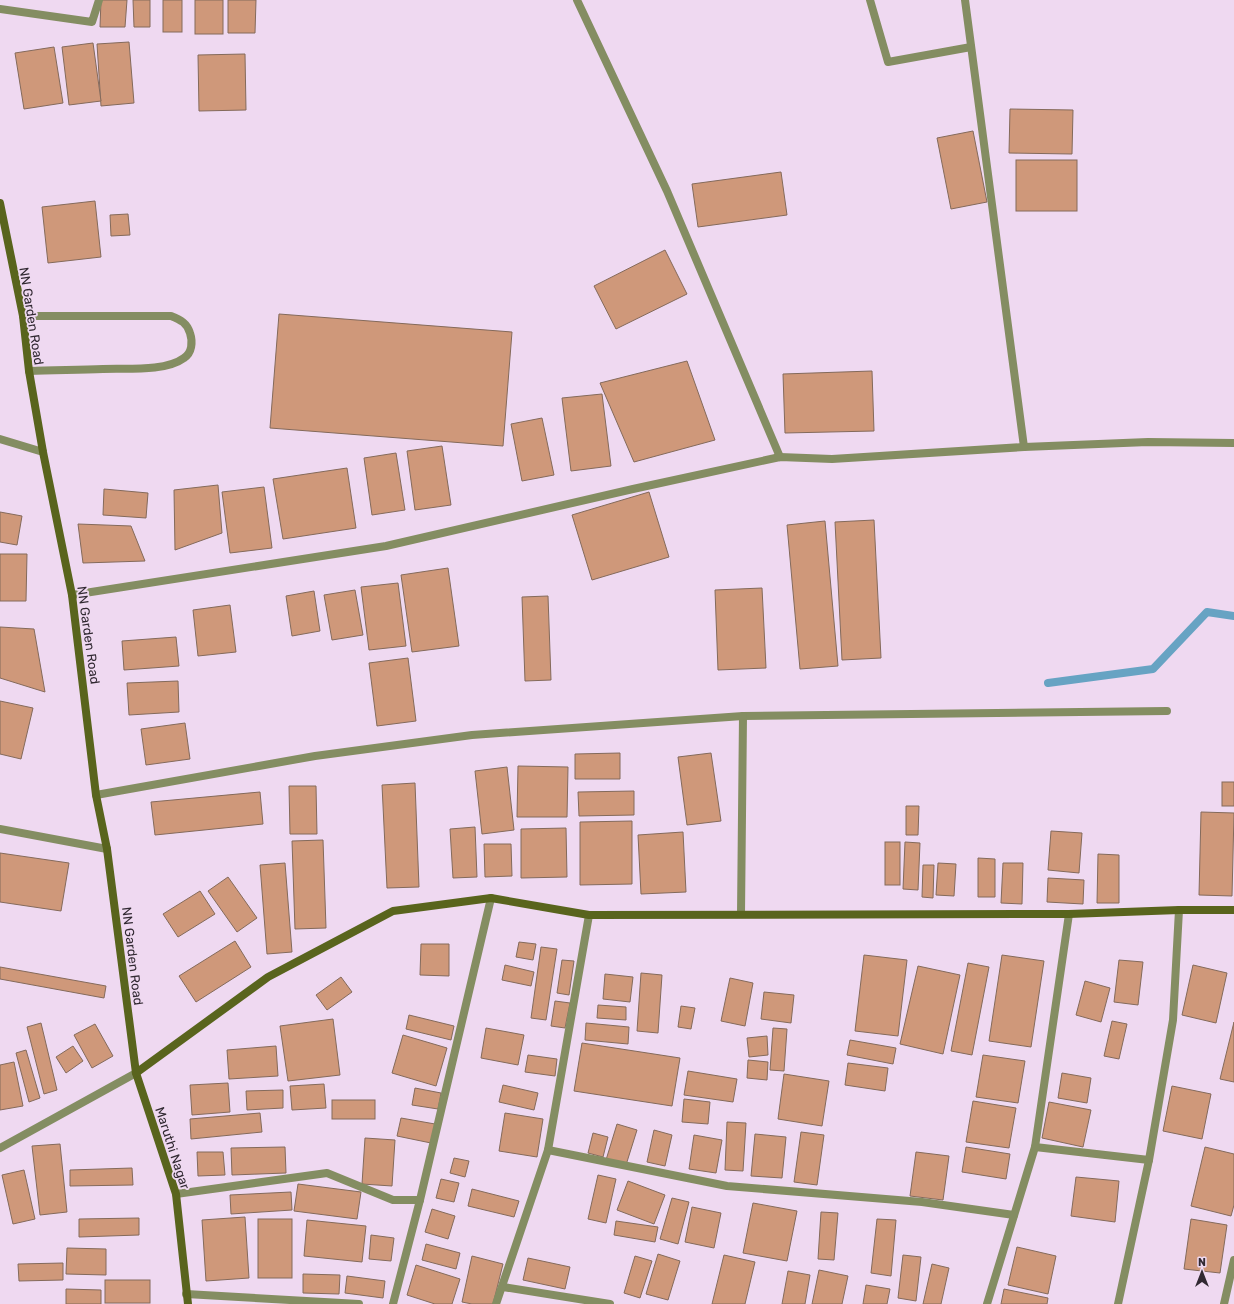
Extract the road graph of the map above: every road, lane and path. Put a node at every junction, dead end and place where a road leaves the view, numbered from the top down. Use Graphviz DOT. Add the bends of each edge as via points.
graph roads {
  1 [pos="99,0"];
  2 [pos="576,0"];
  3 [pos="870,0"];
  4 [pos="965,0"];
  5 [pos="0,9"];
  6 [pos="971,47"];
  7 [pos="0,203"];
  8 [pos="23,316"];
  9 [pos="29,371"];
  10 [pos="0,439"];
  11 [pos="1234,444"];
  12 [pos="1024,447"];
  13 [pos="43,452"];
  14 [pos="780,457"];
  15 [pos="72,595"];
  16 [pos="1167,711"];
  17 [pos="743,716"];
  18 [pos="96,795"];
  19 [pos="0,829"];
  20 [pos="107,849"];
  21 [pos="491,898"];
  22 [pos="1179,910"];
  23 [pos="1234,910"];
  24 [pos="589,914"];
  25 [pos="741,914"];
  26 [pos="1069,914"];
  27 [pos="136,1073"];
  28 [pos="1035,1147"];
  29 [pos="0,1148"];
  30 [pos="548,1150"];
  31 [pos="1149,1160"];
  32 [pos="176,1194"];
  33 [pos="420,1200"];
  34 [pos="1014,1215"];
  35 [pos="1234,1260"];
  36 [pos="503,1287"];
  37 [pos="186,1294"];
  38 [pos="188,1304"];
  39 [pos="359,1304"];
  40 [pos="393,1304"];
  41 [pos="496,1304"];
  42 [pos="610,1304"];
  43 [pos="987,1304"];
  44 [pos="1118,1304"];
  45 [pos="1224,1304"];
  1 -- 5 [label="street" via="92,22"];
  2 -- 14 [label="street" via="667,191"];
  3 -- 6 [label="street" via="888,62"];
  4 -- 6 [label="street"];
  6 -- 12 [label="street"];
  7 -- 8 [label="street, NN Garden Road"];
  8 -- 9 [label="street, NN Garden Road"];
  8 -- 9 [label="street" via="171,316 182,320 188,327 191,337 191,348 185,358 172,364 150,368"];
  9 -- 13 [label="street, NN Garden Road"];
  10 -- 13 [label="street"];
  11 -- 12 [label="street" via="1148,442"];
  12 -- 14 [label="street" via="832,459"];
  13 -- 15 [label="street, NN Garden Road"];
  14 -- 15 [label="street" via="386,546"];
  15 -- 18 [label="street, NN Garden Road"];
  16 -- 17 [label="street"];
  17 -- 18 [label="street" via="472,735 315,756"];
  17 -- 25 [label="street"];
  18 -- 20 [label="street, NN Garden Road"];
  19 -- 20 [label="street"];
  20 -- 27 [label="street, NN Garden Road"];
  21 -- 24 [label="street"];
  21 -- 27 [label="street" via="393,911 268,977"];
  21 -- 33 [label="street"];
  22 -- 23 [label="street"];
  22 -- 26 [label="street"];
  22 -- 31 [label="street" via="1173,1020"];
  24 -- 25 [label="street"];
  24 -- 30 [label="street"];
  25 -- 26 [label="street"];
  26 -- 28 [label="street"];
  27 -- 29 [label="street"];
  27 -- 32 [label="street, Maruthi Nagar"];
  28 -- 31 [label="street"];
  28 -- 34 [label="street"];
  30 -- 34 [label="street" via="727,1186 922,1202"];
  30 -- 36 [label="street"];
  31 -- 44 [label="street"];
  32 -- 33 [label="street" via="327,1172 393,1200"];
  32 -- 37 [label="street, Maruthi Nagar"];
  33 -- 40 [label="street"];
  34 -- 43 [label="street"];
  35 -- 45 [label="street"];
  36 -- 41 [label="street"];
  36 -- 42 [label="street"];
  37 -- 38 [label="street, Maruthi Nagar"];
  37 -- 39 [label="street"];
}
